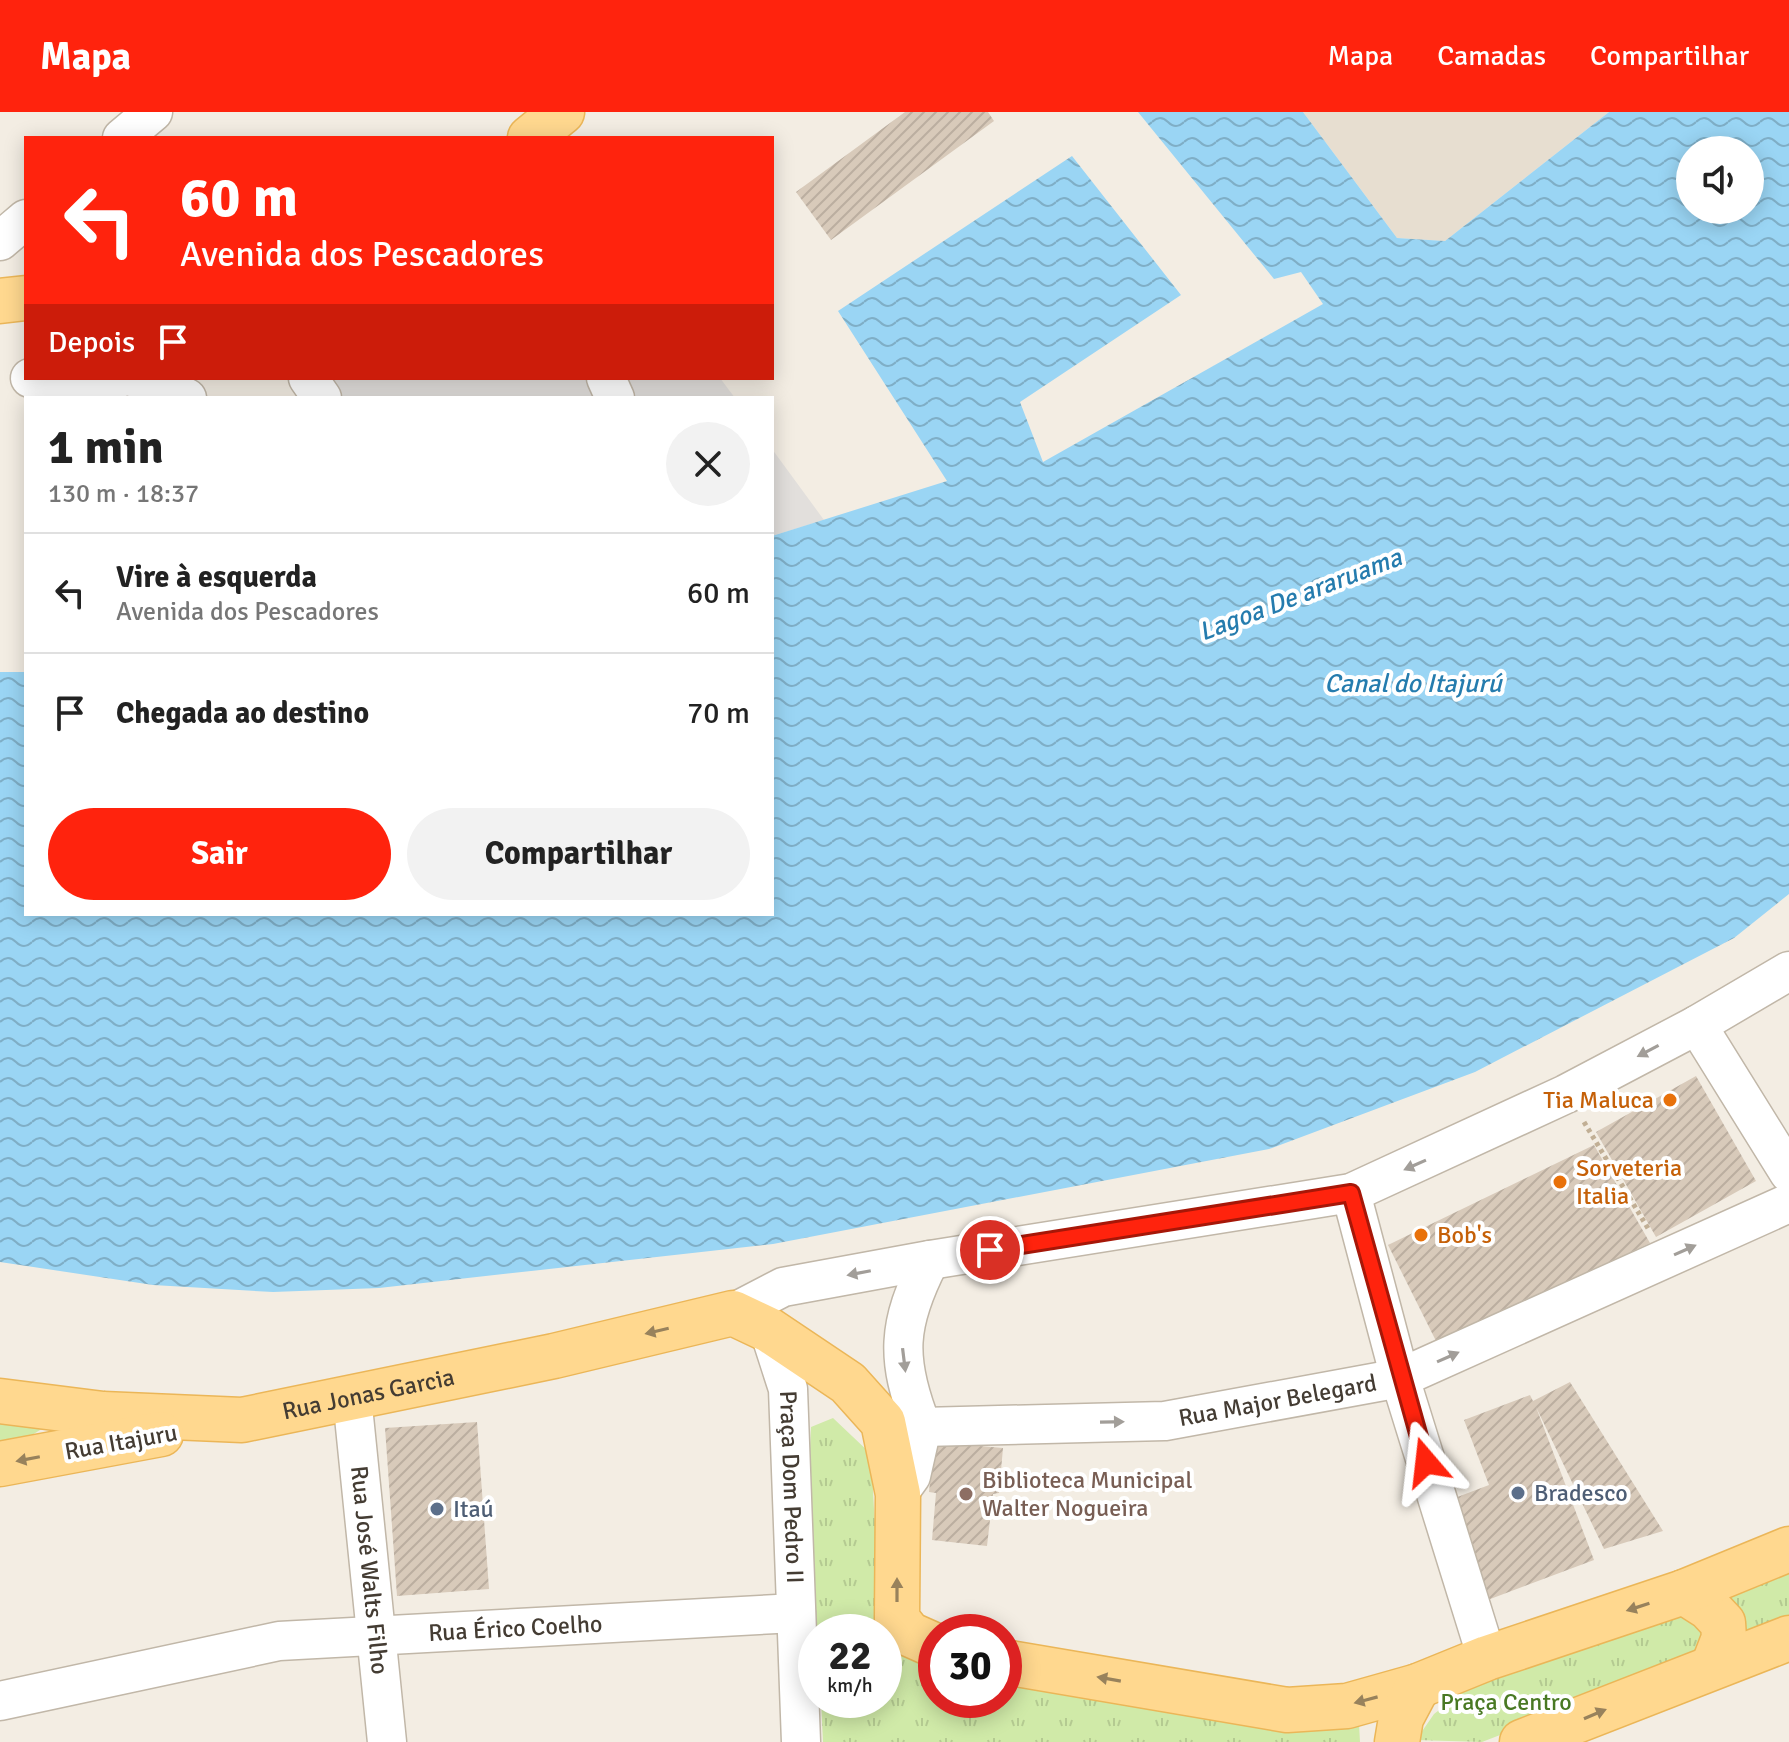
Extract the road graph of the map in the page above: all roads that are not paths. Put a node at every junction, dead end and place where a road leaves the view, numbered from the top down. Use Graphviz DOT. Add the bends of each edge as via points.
graph roads {
  1 [pos="153,112"];
  2 [pos="562,112"];
  3 [pos="124,136"];
  4 [pos="532,136"];
  5 [pos="24,221"];
  6 [pos="0,241"];
  7 [pos="24,298"];
  8 [pos="0,301"];
  9 [pos="0,367"];
  10 [pos="24,376"];
  11 [pos="36,380"];
  12 [pos="153,380"];
  13 [pos="103,387"];
  14 [pos="183,396"];
  15 [pos="1789,971"];
  16 [pos="1697,1025"];
  17 [pos="1789,1173"];
  18 [pos="1351,1193"];
  19 [pos="1789,1203"];
  20 [pos="930,1260"];
  21 [pos="751,1322"];
  22 [pos="1400,1378"];
  23 [pos="352,1397"];
  24 [pos="0,1401"];
  25 [pos="242,1420"];
  26 [pos="922,1427"];
  27 [pos="0,1464"];
  28 [pos="898,1494"];
  29 [pos="1789,1549"];
  30 [pos="1684,1592"];
  31 [pos="796,1613"];
  32 [pos="378,1635"];
  33 [pos="918,1638"];
  34 [pos="1789,1638"];
  35 [pos="1487,1658"];
  36 [pos="1714,1664"];
  37 [pos="1022,1665"];
  38 [pos="1418,1686"];
  39 [pos="0,1701"];
  40 [pos="1541,1739"];
  41 [pos="387,1742"];
  42 [pos="801,1742"];
  43 [pos="1397,1742"];
  1 -- 3 [label="street"];
  2 -- 4 [label="main road"];
  5 -- 6 [label="street"];
  7 -- 8 [label="main road"];
  9 -- 10 [label="street"];
  11 -- 13 [label="street" via="66,391"];
  12 -- 14 [label="street"];
  15 -- 16 [label="street"];
  16 -- 17 [label="street"];
  16 -- 18 [label="street, one-way" via="1566,1094"];
  18 -- 20 [label="street"];
  18 -- 22 [label="street"];
  22 -- 19 [label="street, Rua Major Belegard, one-way"];
  20 -- 21 [label="street, one-way" via="783,1287"];
  20 -- 26 [label="street, one-way" via="908,1302 902,1342 908,1392"];
  21 -- 23 [label="main road, Rua Jonas Garcia, one-way"];
  21 -- 28 [label="main road" via="848,1383 883,1422"];
  21 -- 31 [label="street, Praça Dom Pedro II" via="788,1389"];
  26 -- 22 [label="street, Rua Major Belegard, one-way" via="1165,1421"];
  22 -- 35 [label="street"];
  23 -- 25 [label="main road, Rua Jonas Garcia"];
  23 -- 32 [label="street, Rua José Walts Filho"];
  24 -- 25 [label="main road, Rua Jonas Garcia" via="103,1414"];
  25 -- 27 [label="main road, Rua Itajuru, one-way"];
  26 -- 28 [label="street" via="911,1476"];
  33 -- 28 [label="main road, one-way" via="897,1619"];
  29 -- 30 [label="main road"];
  30 -- 35 [label="main road, one-way"];
  30 -- 36 [label="main road" via="1723,1623 1724,1638"];
  31 -- 32 [label="street, Rua Érico Coelho"];
  31 -- 42 [label="street, Praça Dom Pedro II"];
  32 -- 39 [label="street, Rua Érico Coelho" via="279,1641"];
  32 -- 41 [label="street, Rua José Walts Filho"];
  34 -- 36 [label="main road"];
  35 -- 38 [label="main road"];
  40 -- 36 [label="main road, one-way"];
  38 -- 37 [label="main road, one-way" via="1347,1706 1287,1710"];
  38 -- 43 [label="main road" via="1401,1718"];
}
